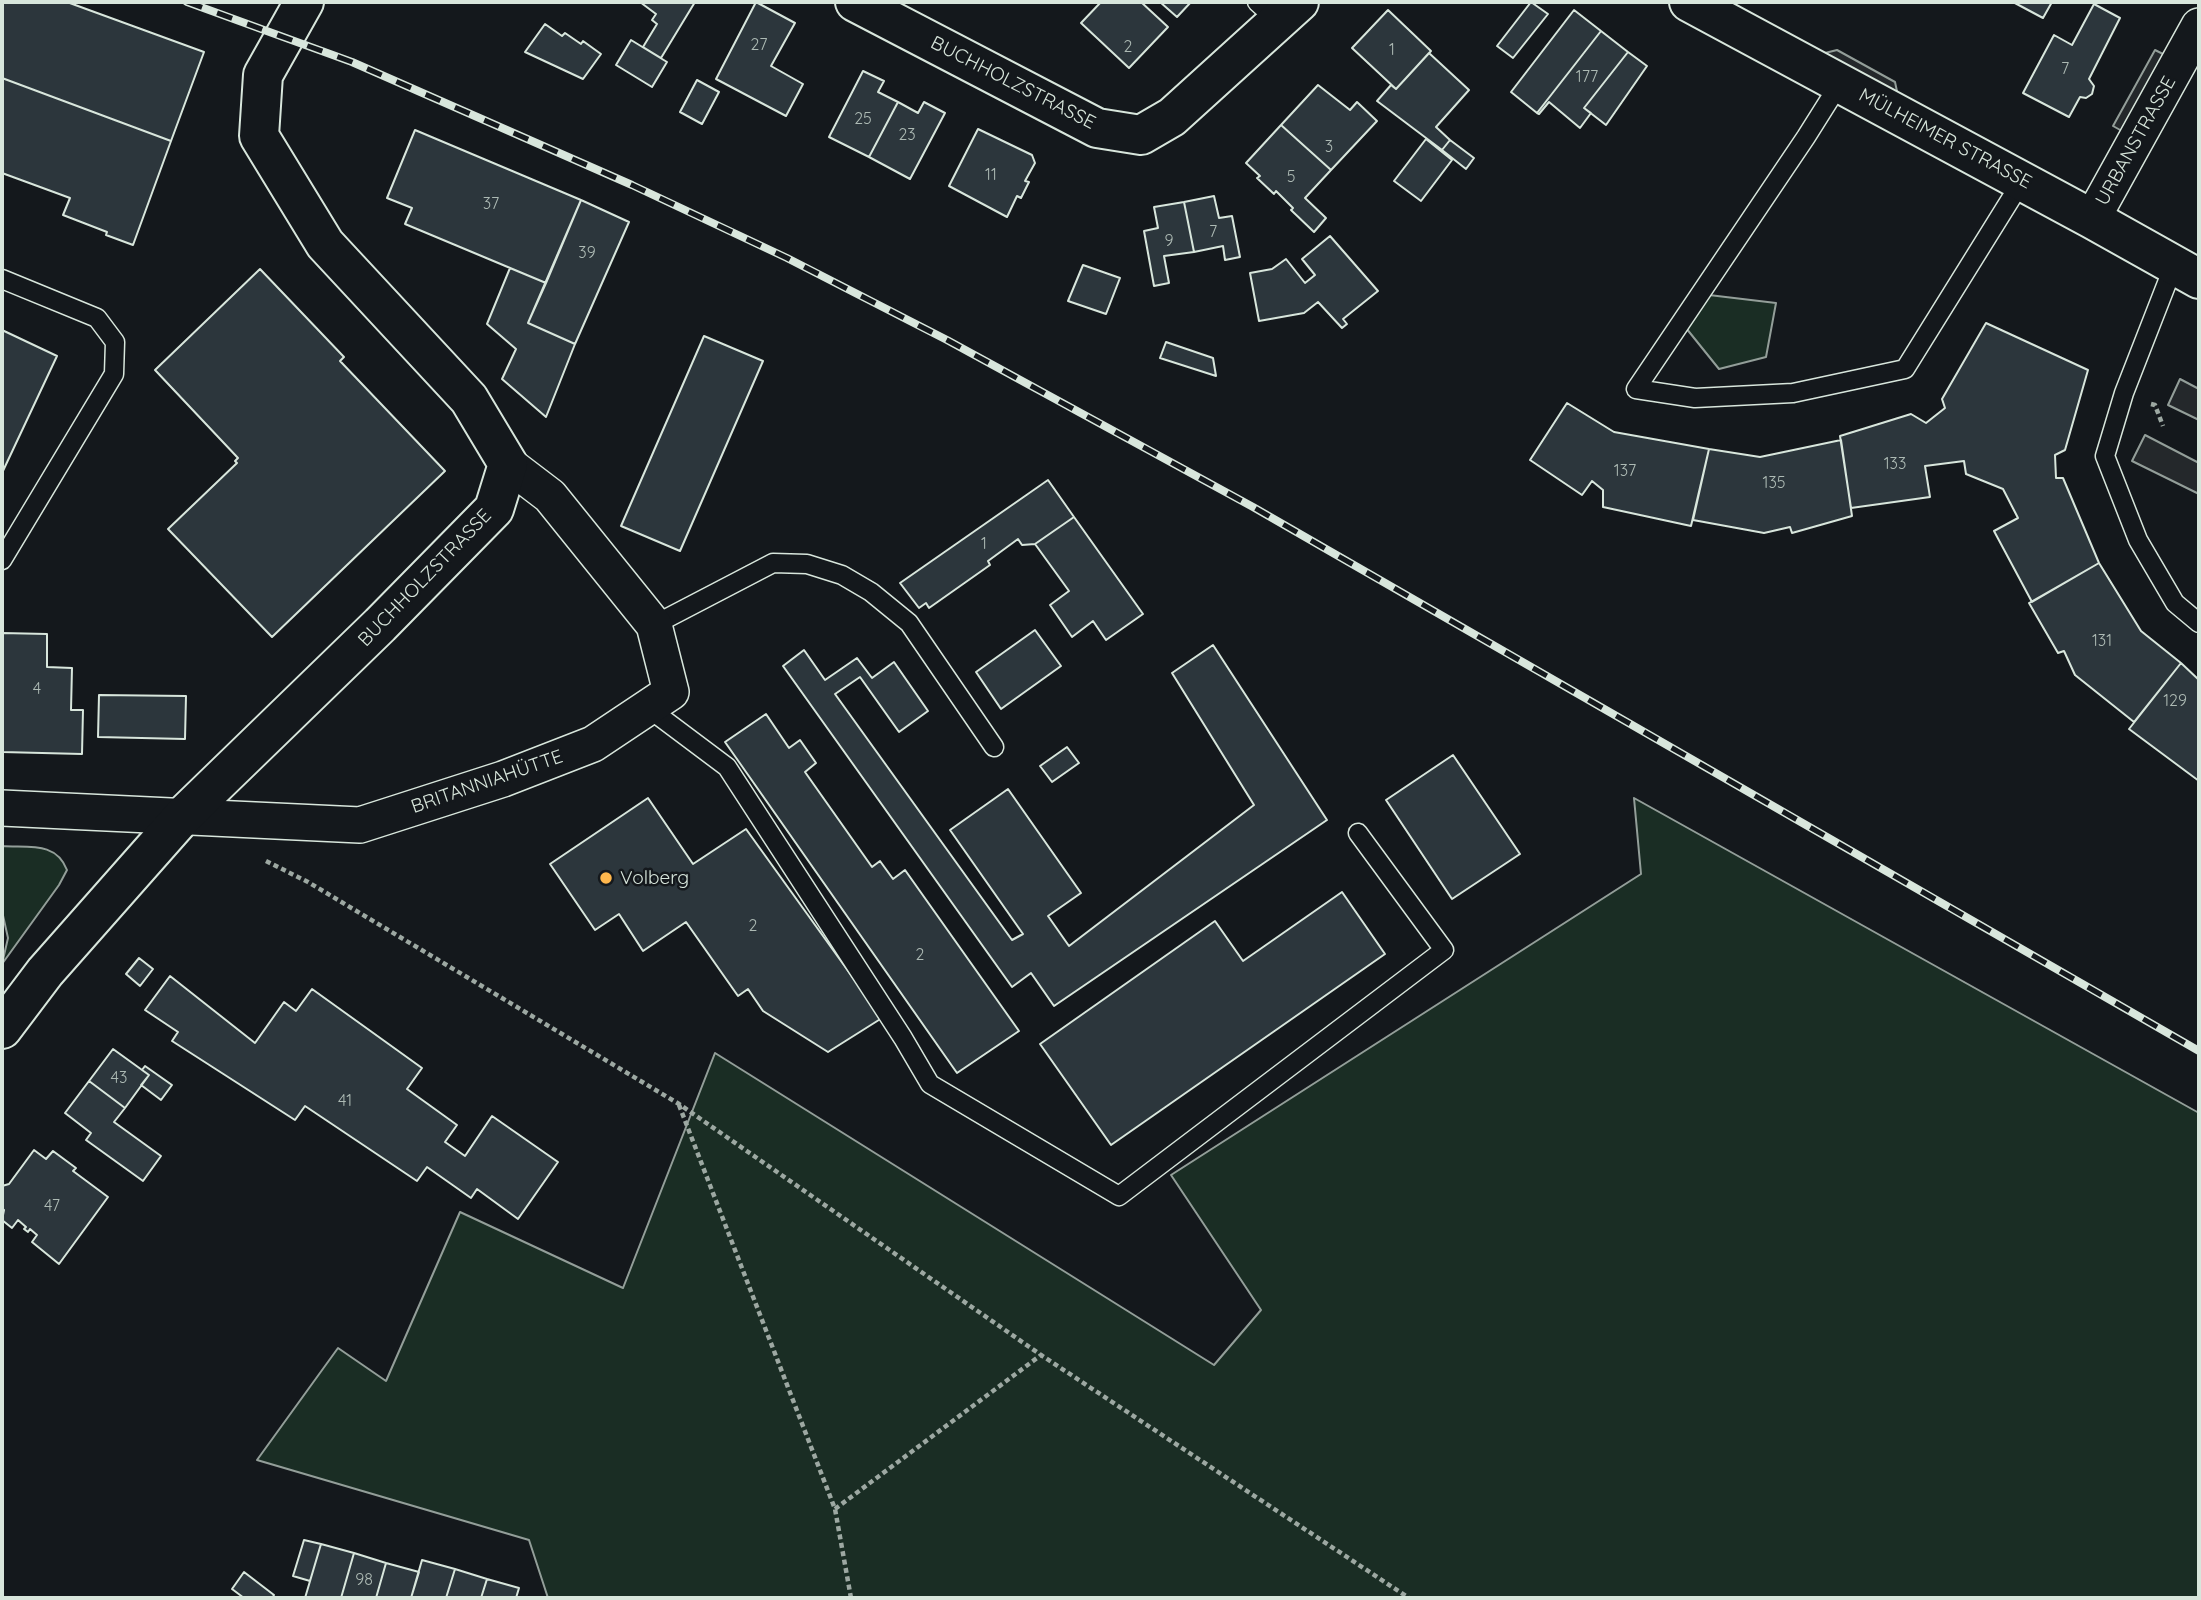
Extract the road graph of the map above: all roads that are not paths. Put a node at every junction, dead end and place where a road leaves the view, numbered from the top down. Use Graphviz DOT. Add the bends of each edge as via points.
graph roads {
  1 [pos="304,2"];
  2 [pos="855,2"];
  3 [pos="1689,2"];
  4 [pos="1278,8"];
  5 [pos="2199,26"];
  6 [pos="1840,83"];
  7 [pos="2022,181"];
  8 [pos="2092,219"];
  9 [pos="2187,272"];
  10 [pos="2,279"];
  11 [pos="508,464"];
  12 [pos="2,560"];
  13 [pos="2199,623"];
  14 [pos="654,625"];
  15 [pos="647,707"];
  16 [pos="995,747"];
  17 [pos="2,808"];
  18 [pos="182,817"];
  19 [pos="1358,833"];
  20 [pos="2,1029"];
  1 -- 11 [label="street" via="263,75 259,136 325,244 469,399"];
  2 -- 4 [label="street, BUCHHOLZSTRASSE" via="1097,128 1140,135 1172,117"];
  3 -- 6 [label="street, MÜLHEIMER STRASSE"];
  5 -- 8 [label="street, URBANSTRASSE"];
  6 -- 7 [label="street, MÜLHEIMER STRASSE"];
  6 -- 7 [label="lane" via="1636,389 1695,398 1793,393 1905,369"];
  7 -- 8 [label="street, MÜLHEIMER STRASSE"];
  8 -- 9 [label="street, MÜLHEIMER STRASSE"];
  9 -- 13 [label="lane" via="2124,393 2105,456 2138,540 2175,603"];
  10 -- 12 [label="lane" via="97,318 115,342 114,374"];
  11 -- 14 [label="street, BRITANNIAHÜTTE" via="550,496"];
  11 -- 18 [label="street, BUCHHOLZSTRASSE" via="494,509"];
  14 -- 15 [label="street, BRITANNIAHÜTTE" via="671,692"];
  14 -- 16 [label="lane" via="773,563 807,564 842,575 909,623"];
  15 -- 18 [label="street, BRITANNIAHÜTTE" via="593,744 503,779 360,825"];
  15 -- 19 [label="lane" via="727,766 930,1084 1119,1196 1444,950"];
  17 -- 18 [label="street, BRITANNIAHÜTTE"];
  18 -- 20 [label="street, BUCHHOLZSTRASSE"];
}
